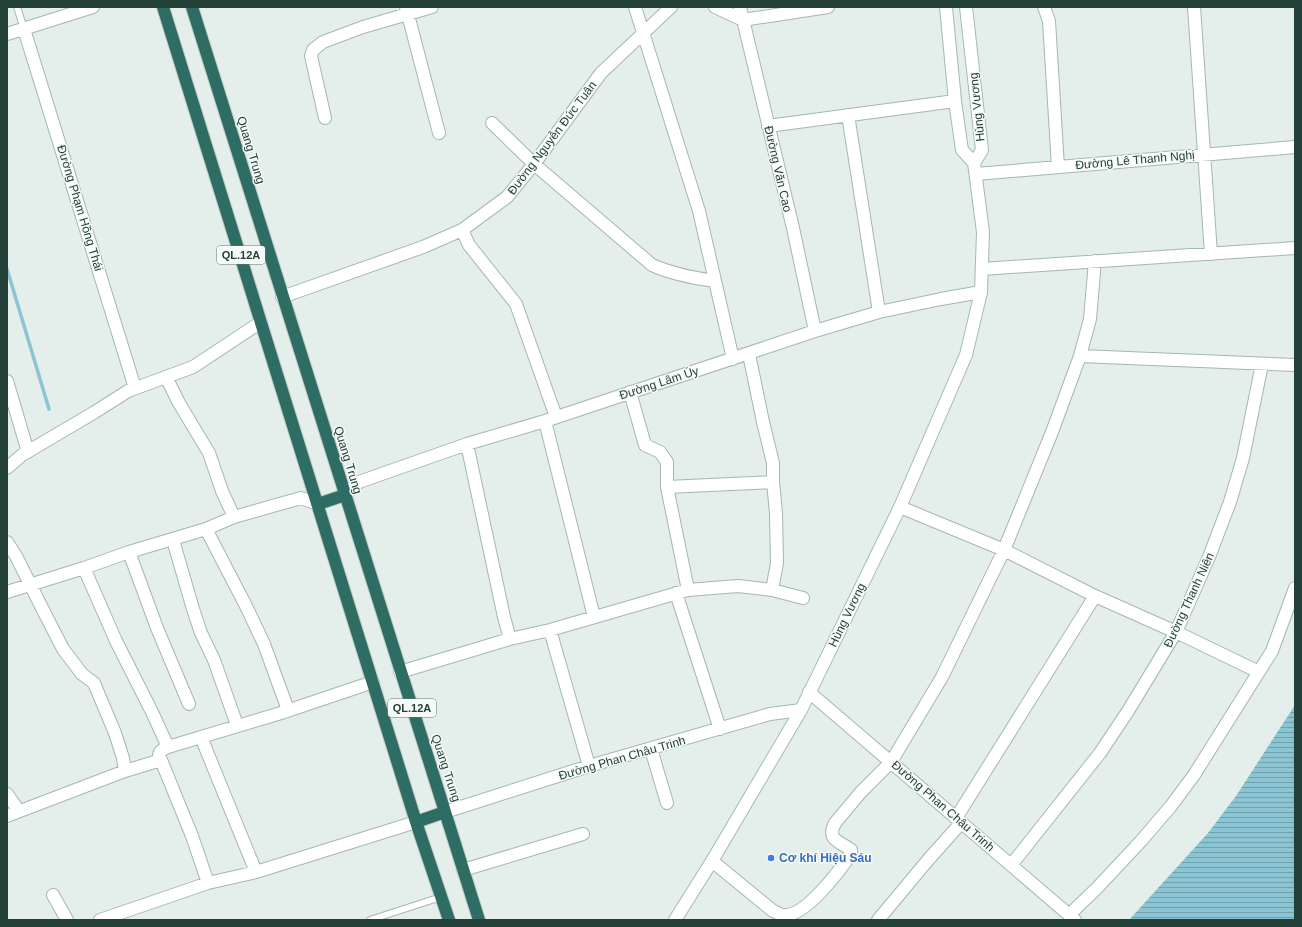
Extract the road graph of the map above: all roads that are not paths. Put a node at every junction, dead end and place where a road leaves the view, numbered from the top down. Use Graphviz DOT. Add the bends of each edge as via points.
graph roads {
  1 [pos="17,7"];
  2 [pos="93,7"];
  3 [pos="163,7"];
  4 [pos="192,7"];
  5 [pos="432,7"];
  6 [pos="635,7"];
  7 [pos="671,7"];
  8 [pos="715,7"];
  9 [pos="740,7"];
  10 [pos="946,7"];
  11 [pos="966,7"];
  12 [pos="1044,7"];
  13 [pos="1194,7"];
  14 [pos="821,8"];
  15 [pos="407,10"];
  16 [pos="743,20"];
  17 [pos="24,29"];
  18 [pos="643,33"];
  19 [pos="7,34"];
  20 [pos="955,101"];
  21 [pos="848,115"];
  22 [pos="325,118"];
  23 [pos="492,123"];
  24 [pos="768,126"];
  25 [pos="439,133"];
  26 [pos="1295,147"];
  27 [pos="1204,155"];
  28 [pos="534,164"];
  29 [pos="1058,167"];
  30 [pos="975,168"];
  31 [pos="462,230"];
  32 [pos="1295,248"];
  33 [pos="1210,254"];
  34 [pos="1095,261"];
  35 [pos="982,269"];
  36 [pos="715,281"];
  37 [pos="981,292"];
  38 [pos="282,297"];
  39 [pos="878,312"];
  40 [pos="261,322"];
  41 [pos="815,331"];
  42 [pos="749,354"];
  43 [pos="1080,356"];
  44 [pos="733,360"];
  45 [pos="1262,364"];
  46 [pos="1295,365"];
  47 [pos="166,377"];
  48 [pos="7,381"];
  49 [pos="135,388"];
  50 [pos="630,392"];
  51 [pos="550,419"];
  52 [pos="467,444"];
  53 [pos="28,452"];
  54 [pos="7,468"];
  55 [pos="773,482"];
  56 [pos="667,487"];
  57 [pos="345,495"];
  58 [pos="318,504"];
  59 [pos="900,507"];
  60 [pos="234,517"];
  61 [pos="206,529"];
  62 [pos="173,540"];
  63 [pos="7,542"];
  64 [pos="1004,550"];
  65 [pos="129,552"];
  66 [pos="84,568"];
  67 [pos="30,585"];
  68 [pos="1295,588"];
  69 [pos="772,590"];
  70 [pos="7,592"];
  71 [pos="682,592"];
  72 [pos="1095,596"];
  73 [pos="803,598"];
  74 [pos="594,617"];
  75 [pos="550,630"];
  76 [pos="1176,632"];
  77 [pos="510,639"];
  78 [pos="400,672"];
  79 [pos="1259,672"];
  80 [pos="373,682"];
  81 [pos="809,692"];
  82 [pos="189,704"];
  83 [pos="288,710"];
  84 [pos="801,710"];
  85 [pos="237,725"];
  86 [pos="720,729"];
  87 [pos="201,736"];
  88 [pos="168,748"];
  89 [pos="652,749"];
  90 [pos="161,760"];
  91 [pos="891,762"];
  92 [pos="589,766"];
  93 [pos="125,771"];
  94 [pos="7,794"];
  95 [pos="667,803"];
  96 [pos="19,811"];
  97 [pos="445,812"];
  98 [pos="7,816"];
  99 [pos="958,820"];
  100 [pos="416,822"];
  101 [pos="583,834"];
  102 [pos="712,861"];
  103 [pos="1012,864"];
  104 [pos="463,870"];
  105 [pos="256,872"];
  106 [pos="208,883"];
  107 [pos="53,895"];
  108 [pos="441,897"];
  109 [pos="884,918"];
  110 [pos="1072,918"];
  111 [pos="67,920"];
  112 [pos="100,920"];
  113 [pos="370,920"];
  114 [pos="449,920"];
  115 [pos="479,920"];
  116 [pos="675,920"];
  1 -- 17 [label="lane"];
  2 -- 17 [label="street"];
  3 -- 40 [label="highway, QL.12A"];
  4 -- 38 [label="highway, Quang Trung / QL.12A"];
  5 -- 15 [label="street"];
  6 -- 18 [label="street"];
  7 -- 18 [label="street, Đường Nguyễn Đức Tuân"];
  8 -- 16 [label="street"];
  9 -- 16 [label="street, Đường Văn Cao"];
  10 -- 20 [label="street, Hùng Vương"];
  11 -- 30 [label="street, Hùng Vương" via="982,150"];
  12 -- 29 [label="street" via="1049,21"];
  13 -- 27 [label="street"];
  14 -- 16 [label="street"];
  15 -- 22 [label="street" via="323,42 313,50 310,56"];
  15 -- 25 [label="street"];
  16 -- 24 [label="street, Đường Văn Cao"];
  17 -- 19 [label="street"];
  17 -- 49 [label="street, Đường Phạm Hồng Thái"];
  18 -- 28 [label="street, Đường Nguyễn Đức Tuân" via="601,73"];
  18 -- 36 [label="street" via="699,211"];
  20 -- 21 [label="street"];
  20 -- 30 [label="street, Hùng Vương" via="962,150"];
  21 -- 24 [label="street"];
  21 -- 39 [label="street"];
  23 -- 28 [label="street"];
  24 -- 41 [label="street, Đường Văn Cao"];
  26 -- 27 [label="street, Đường Lê Thanh Nghị"];
  27 -- 29 [label="street, Đường Lê Thanh Nghị"];
  27 -- 33 [label="street"];
  28 -- 31 [label="street, Đường Nguyễn Đức Tuân" via="507,197"];
  28 -- 36 [label="street" via="652,265 680,275"];
  29 -- 30 [label="street, Đường Lê Thanh Nghị"];
  30 -- 35 [label="street, Hùng Vương" via="983,232"];
  31 -- 38 [label="street, Đường Nguyễn Đức Tuân" via="423,247"];
  31 -- 51 [label="street" via="469,245 516,304"];
  32 -- 33 [label="street"];
  33 -- 34 [label="street"];
  34 -- 35 [label="street"];
  34 -- 43 [label="street" via="1090,319"];
  35 -- 37 [label="street, Hùng Vương"];
  36 -- 44 [label="street"];
  37 -- 39 [label="street, Đường Lâm Úy"];
  37 -- 59 [label="street, Hùng Vương" via="966,355"];
  38 -- 57 [label="highway, Quang Trung / QL.12A"];
  39 -- 41 [label="street, Đường Lâm Úy"];
  40 -- 47 [label="street" via="193,367"];
  40 -- 58 [label="highway, QL.12A"];
  41 -- 42 [label="street, Đường Lâm Úy"];
  42 -- 44 [label="street, Đường Lâm Úy"];
  42 -- 55 [label="street" via="773,464"];
  43 -- 45 [label="street"];
  43 -- 64 [label="street"];
  44 -- 50 [label="street, Đường Lâm Úy"];
  45 -- 46 [label="street"];
  45 -- 76 [label="street, Đường Thanh Niên" via="1230,502"];
  47 -- 49 [label="street"];
  47 -- 60 [label="street" via="209,453"];
  48 -- 53 [label="street"];
  49 -- 53 [label="street"];
  50 -- 51 [label="street, Đường Lâm Úy"];
  50 -- 56 [label="street" via="645,445 660,452 667,462"];
  51 -- 52 [label="street, Đường Lâm Úy"];
  51 -- 74 [label="street"];
  52 -- 57 [label="street, Đường Lâm Úy" via="359,482"];
  52 -- 77 [label="street"];
  53 -- 54 [label="street"];
  55 -- 56 [label="street"];
  55 -- 69 [label="street" via="777,562"];
  56 -- 71 [label="street"];
  57 -- 58 [label="highway"];
  57 -- 78 [label="highway, Quang Trung / QL.12A"];
  58 -- 60 [label="street" via="301,498"];
  58 -- 80 [label="highway, QL.12A"];
  59 -- 64 [label="street"];
  59 -- 81 [label="street, Hùng Vương"];
  60 -- 61 [label="street"];
  61 -- 62 [label="street"];
  61 -- 83 [label="street" via="264,644"];
  62 -- 65 [label="street"];
  62 -- 85 [label="street" via="201,633 214,660"];
  63 -- 67 [label="street"];
  64 -- 72 [label="street"];
  64 -- 91 [label="street" via="942,677"];
  65 -- 66 [label="street"];
  65 -- 82 [label="street"];
  66 -- 67 [label="street"];
  66 -- 88 [label="street"];
  67 -- 70 [label="street"];
  67 -- 93 [label="street" via="63,649 82,674 97,688 115,733"];
  68 -- 79 [label="street" via="1272,651"];
  69 -- 71 [label="street" via="738,586"];
  69 -- 73 [label="street"];
  71 -- 74 [label="street"];
  71 -- 86 [label="street"];
  72 -- 76 [label="street"];
  72 -- 99 [label="street"];
  74 -- 75 [label="street"];
  75 -- 77 [label="street"];
  75 -- 92 [label="street"];
  76 -- 79 [label="street"];
  76 -- 103 [label="street, Đường Thanh Niên" via="1100,753"];
  77 -- 78 [label="street"];
  78 -- 97 [label="highway, Quang Trung / QL.12A"];
  79 -- 110 [label="street" via="1194,775 1171,806"];
  80 -- 83 [label="street"];
  80 -- 100 [label="highway, QL.12A"];
  81 -- 84 [label="street, Hùng Vương"];
  81 -- 91 [label="street, Đường Phan Châu Trinh"];
  83 -- 85 [label="street"];
  84 -- 86 [label="street, Đường Phan Châu Trinh" via="770,714"];
  84 -- 102 [label="street, Hùng Vương"];
  85 -- 87 [label="street"];
  86 -- 89 [label="street, Đường Phan Châu Trinh"];
  87 -- 88 [label="street"];
  87 -- 105 [label="street"];
  88 -- 90 [label="street" via="160,752"];
  89 -- 92 [label="street, Đường Phan Châu Trinh"];
  89 -- 95 [label="street"];
  90 -- 93 [label="street"];
  90 -- 106 [label="street"];
  91 -- 99 [label="street, Đường Phan Châu Trinh"];
  91 -- 102 [label="street" via="835,823 833,837 849,848 851,854 821,891 800,910 788,915 773,911"];
  92 -- 97 [label="street, Đường Phan Châu Trinh"];
  93 -- 96 [label="street"];
  94 -- 96 [label="street"];
  96 -- 98 [label="street"];
  97 -- 100 [label="highway"];
  97 -- 104 [label="highway, Quang Trung / QL.12A"];
  99 -- 103 [label="street, Đường Phan Châu Trinh"];
  99 -- 109 [label="street"];
  100 -- 105 [label="street"];
  100 -- 108 [label="highway, QL.12A"];
  101 -- 104 [label="street"];
  102 -- 116 [label="street, Hùng Vương"];
  103 -- 110 [label="street, Đường Phan Châu Trinh"];
  104 -- 115 [label="highway, Quang Trung / QL.12A"];
  105 -- 106 [label="street"];
  106 -- 112 [label="street"];
  107 -- 111 [label="street"];
  108 -- 113 [label="lane"];
  108 -- 114 [label="highway, QL.12A"];
}
